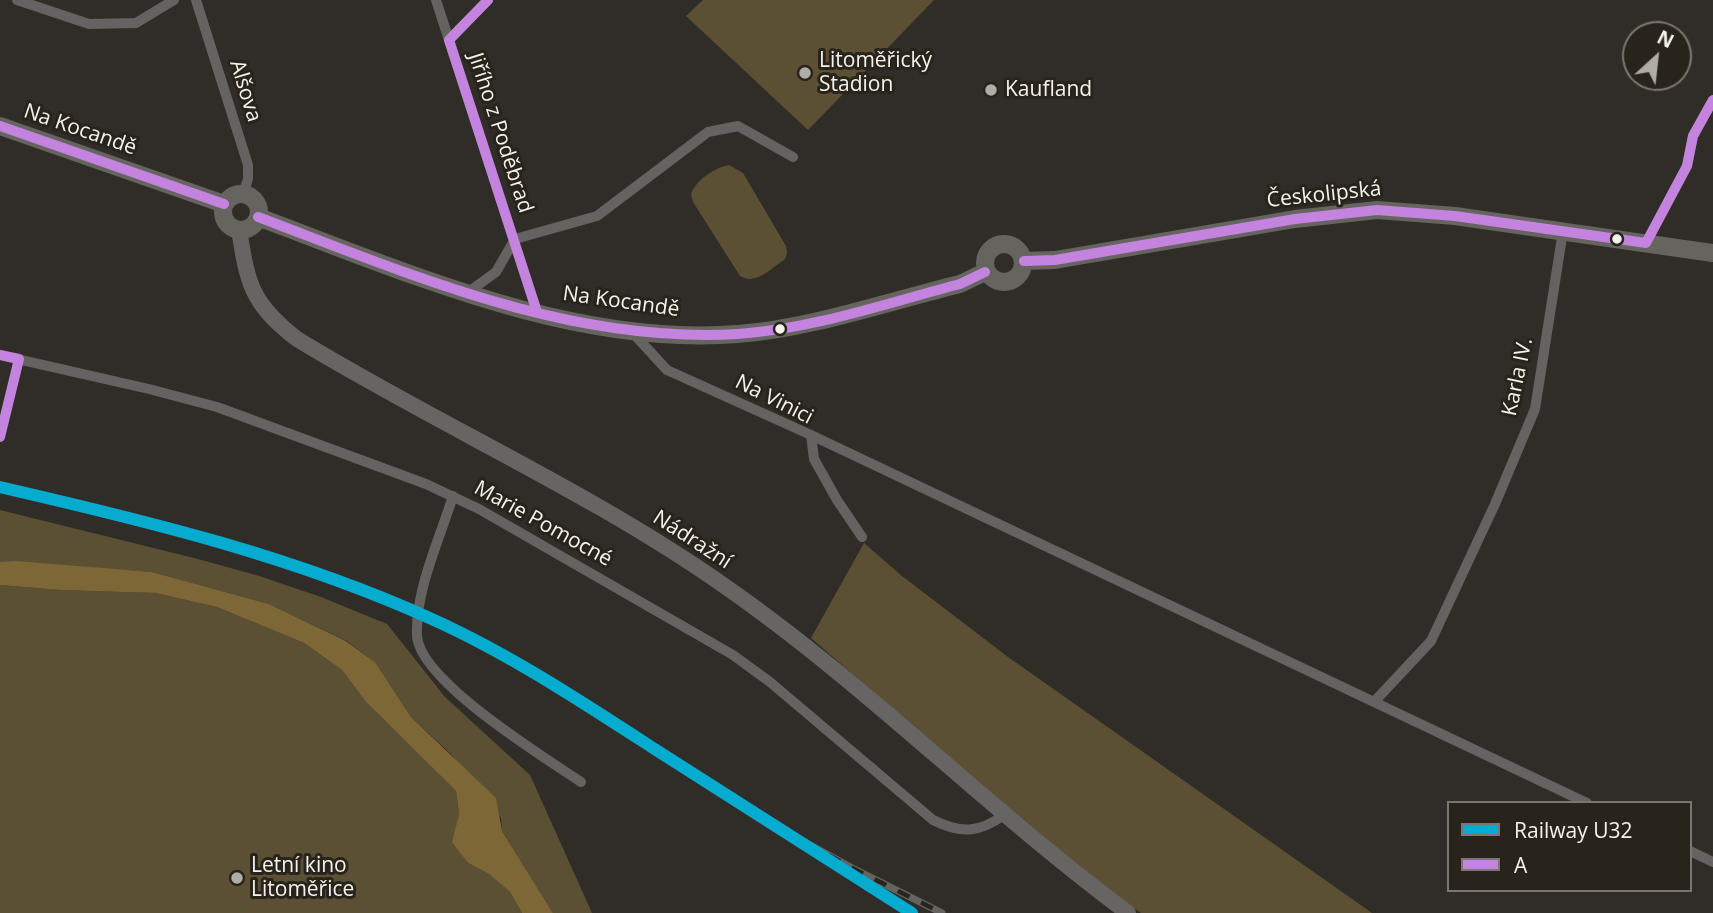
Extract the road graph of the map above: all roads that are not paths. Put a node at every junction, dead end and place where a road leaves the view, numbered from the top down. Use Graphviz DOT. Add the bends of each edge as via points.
graph roads {
  1 [pos="16,0"];
  2 [pos="174,0"];
  3 [pos="197,0"];
  4 [pos="436,0"];
  5 [pos="488,0"];
  6 [pos="449,40"];
  7 [pos="1713,100"];
  8 [pos="0,126"];
  9 [pos="793,157"];
  10 [pos="243,193"];
  11 [pos="224,204"];
  12 [pos="258,217"];
  13 [pos="239,230"];
  14 [pos="1563,232"];
  15 [pos="515,239"];
  16 [pos="1646,243"];
  17 [pos="1713,253"];
  18 [pos="1024,261"];
  19 [pos="985,272"];
  20 [pos="467,293"];
  21 [pos="537,312"];
  22 [pos="631,331"];
  23 [pos="1,354"];
  24 [pos="811,435"];
  25 [pos="453,496"];
  26 [pos="862,537"];
  27 [pos="1374,702"];
  28 [pos="580,782"];
  29 [pos="1583,801"];
  30 [pos="1004,815"];
  31 [pos="1692,853"];
  32 [pos="1713,862"];
  33 [pos="1128,913"];
  1 -- 2 [label="street" via="89,24 136,23"];
  3 -- 10 [label="street, Alšova" via="248,165"];
  4 -- 6 [label="street, Jiřího z Poděbrad"];
  5 -- 6 [label="street"];
  6 -- 15 [label="street, Jiřího z Poděbrad"];
  7 -- 16 [label="street" via="1693,136 1687,166"];
  8 -- 11 [label="main road, Na Kocandě"];
  9 -- 15 [label="street" via="738,125 708,132 597,216"];
  10 -- 11 [label="main road"];
  10 -- 12 [label="main road" via="256,202"];
  11 -- 13 [label="main road" via="225,221"];
  12 -- 13 [label="main road" via="251,227"];
  12 -- 20 [label="main road, Na Kocandě"];
  13 -- 30 [label="main road, Nádražní" via="258,301 297,339 657,541 725,586 797,638"];
  14 -- 16 [label="main road, Českolipská"];
  14 -- 18 [label="main road, Českolipská" via="1377,210"];
  14 -- 27 [label="street, Karla IV." via="1535,409 1431,641"];
  15 -- 20 [label="street, Jiřího z Poděbrad" via="496,272"];
  15 -- 21 [label="street, Jiřího z Poděbrad"];
  16 -- 17 [label="main road, Českolipská"];
  18 -- 19 [label="main road" via="1021,272 1008,281 993,279"];
  18 -- 19 [label="main road" via="1017,248 998,246 985,257"];
  19 -- 22 [label="main road, Na Kocandě" via="960,284 776,329 701,335"];
  20 -- 21 [label="main road, Na Kocandě"];
  21 -- 22 [label="main road, Na Kocandě"];
  22 -- 24 [label="street, Na Vinici" via="667,370"];
  23 -- 25 [label="street, Marie Pomocné" via="217,407"];
  24 -- 26 [label="street, Na Vinici" via="814,459"];
  24 -- 27 [label="street"];
  25 -- 28 [label="street" via="420,600 417,637 424,658 455,691"];
  25 -- 30 [label="street, Marie Pomocné" via="733,655 933,820 963,829 986,827"];
  27 -- 29 [label="street"];
  30 -- 33 [label="main road, Nádražní"];
  31 -- 32 [label="street"];
}
